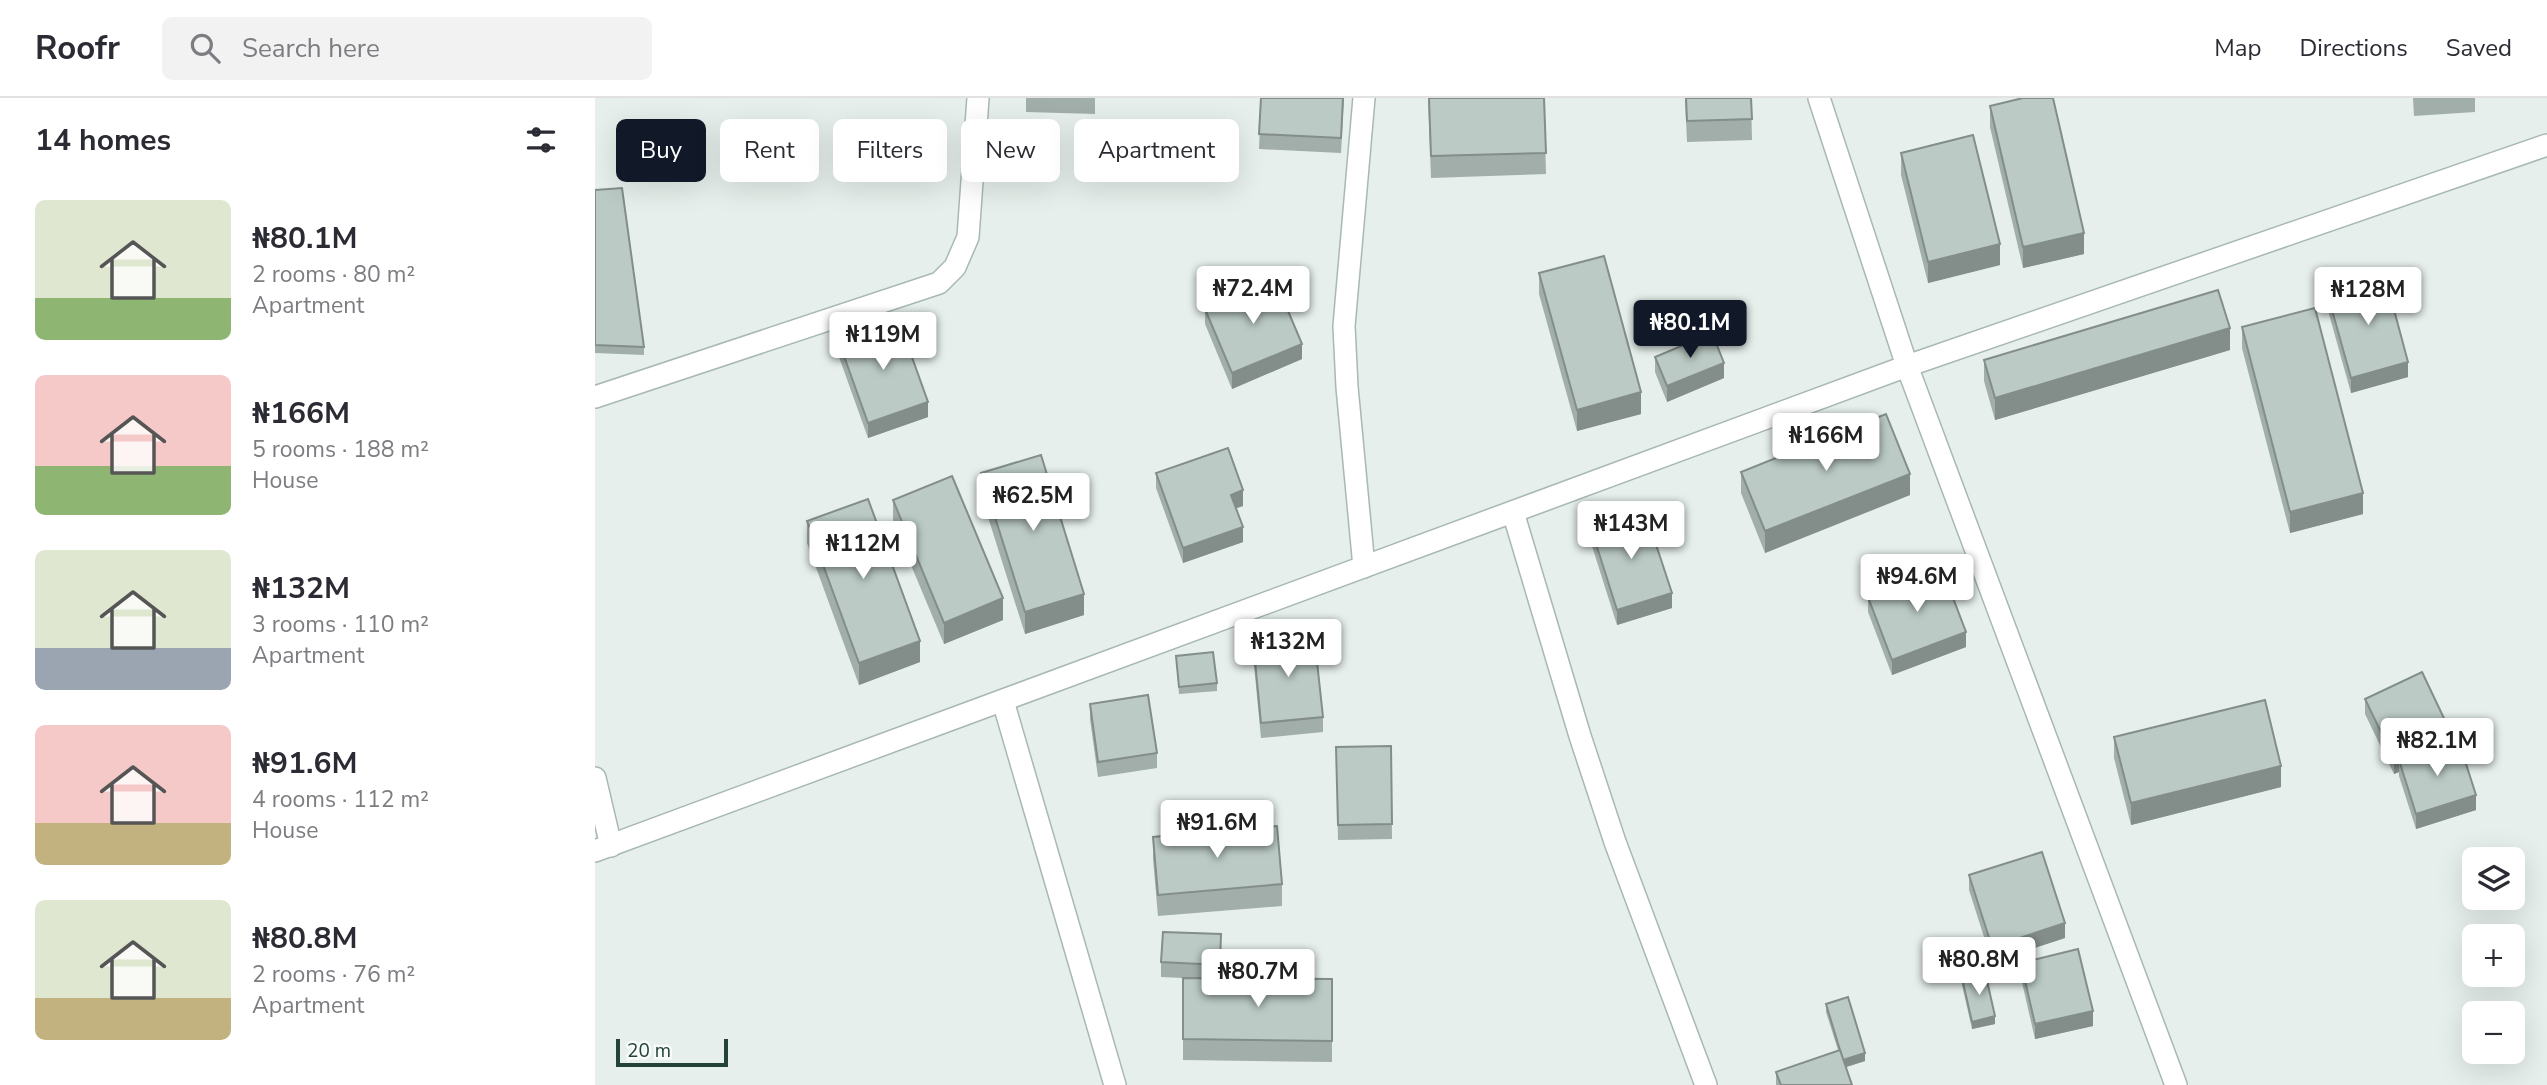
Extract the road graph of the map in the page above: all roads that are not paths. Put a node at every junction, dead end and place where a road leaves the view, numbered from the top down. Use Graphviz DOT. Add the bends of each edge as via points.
graph roads {
  1 [pos="978,98"];
  2 [pos="1364,98"];
  3 [pos="1819,98"];
  4 [pos="2547,145"];
  5 [pos="1907,366"];
  6 [pos="595,397"];
  7 [pos="1513,512"];
  8 [pos="1364,567"];
  9 [pos="1003,701"];
  10 [pos="595,778"];
  11 [pos="603,848"];
  12 [pos="1115,1085"];
  13 [pos="1706,1085"];
  14 [pos="2176,1085"];
  1 -- 6 [label="street" via="968,237 955,267 939,283"];
  2 -- 8 [label="street" via="1344,326"];
  3 -- 5 [label="street"];
  4 -- 5 [label="street"];
  5 -- 7 [label="street"];
  5 -- 14 [label="street"];
  7 -- 8 [label="street"];
  7 -- 13 [label="street" via="1615,842"];
  8 -- 9 [label="street"];
  9 -- 11 [label="street"];
  9 -- 12 [label="street"];
  10 -- 11 [label="street"];
}
